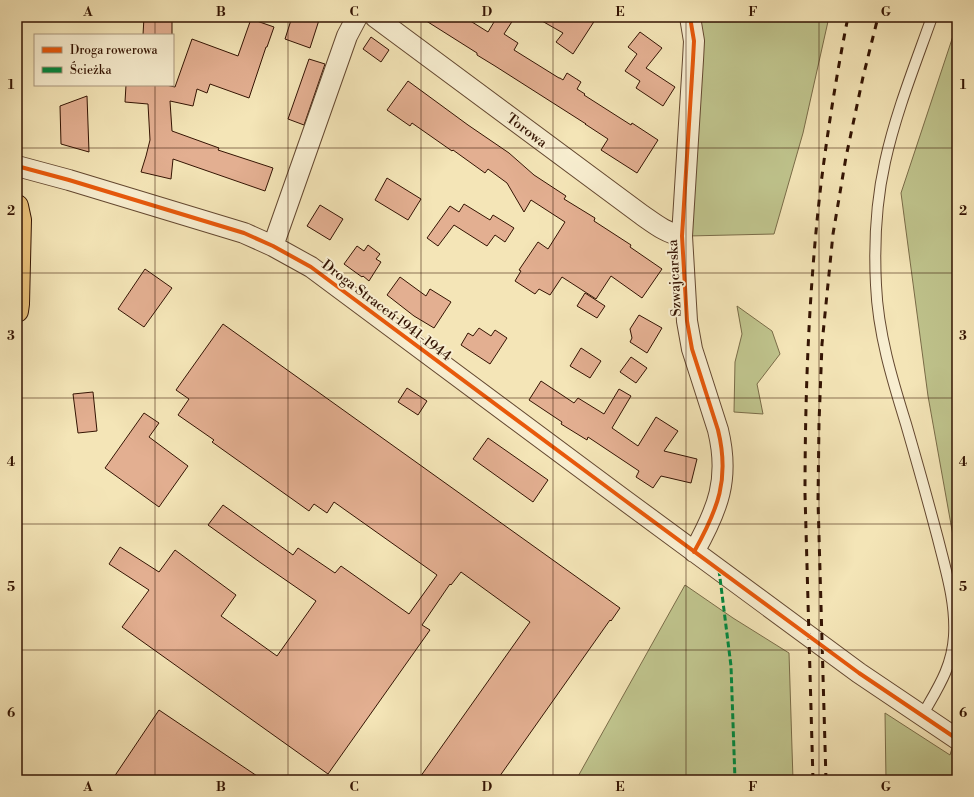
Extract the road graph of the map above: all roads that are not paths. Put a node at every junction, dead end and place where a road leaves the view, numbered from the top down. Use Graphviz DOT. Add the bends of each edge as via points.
graph roads {
  1 [pos="357,17"];
  2 [pos="375,17"];
  3 [pos="690,17"];
  4 [pos="932,17"];
  5 [pos="17,166"];
  6 [pos="17,206"];
  7 [pos="682,236"];
  8 [pos="273,246"];
  9 [pos="17,311"];
  10 [pos="694,552"];
  11 [pos="922,716"];
  12 [pos="957,739"];
  1 -- 8 [label="street" via="347,36"];
  2 -- 7 [label="street, Torowa" via="642,215 672,234"];
  3 -- 7 [label="street, Szwajcarska" via="694,41"];
  4 -- 11 [label="lane" via="900,106 886,156 881,182 875,255 880,319 888,359 926,491 953,606 954,636 949,662"];
  5 -- 8 [label="street, Droga Straceń 1941-1944" via="244,233"];
  6 -- 9 [label="main road" via="20,220"];
  7 -- 10 [label="street, Szwajcarska" via="690,339 722,443 724,466 716,505"];
  8 -- 10 [label="street, Droga Straceń 1941-1944" via="311,268"];
  10 -- 11 [label="street, Droga Straceń 1941-1944"];
  11 -- 12 [label="street, Droga Straceń 1941-1944"];
}
